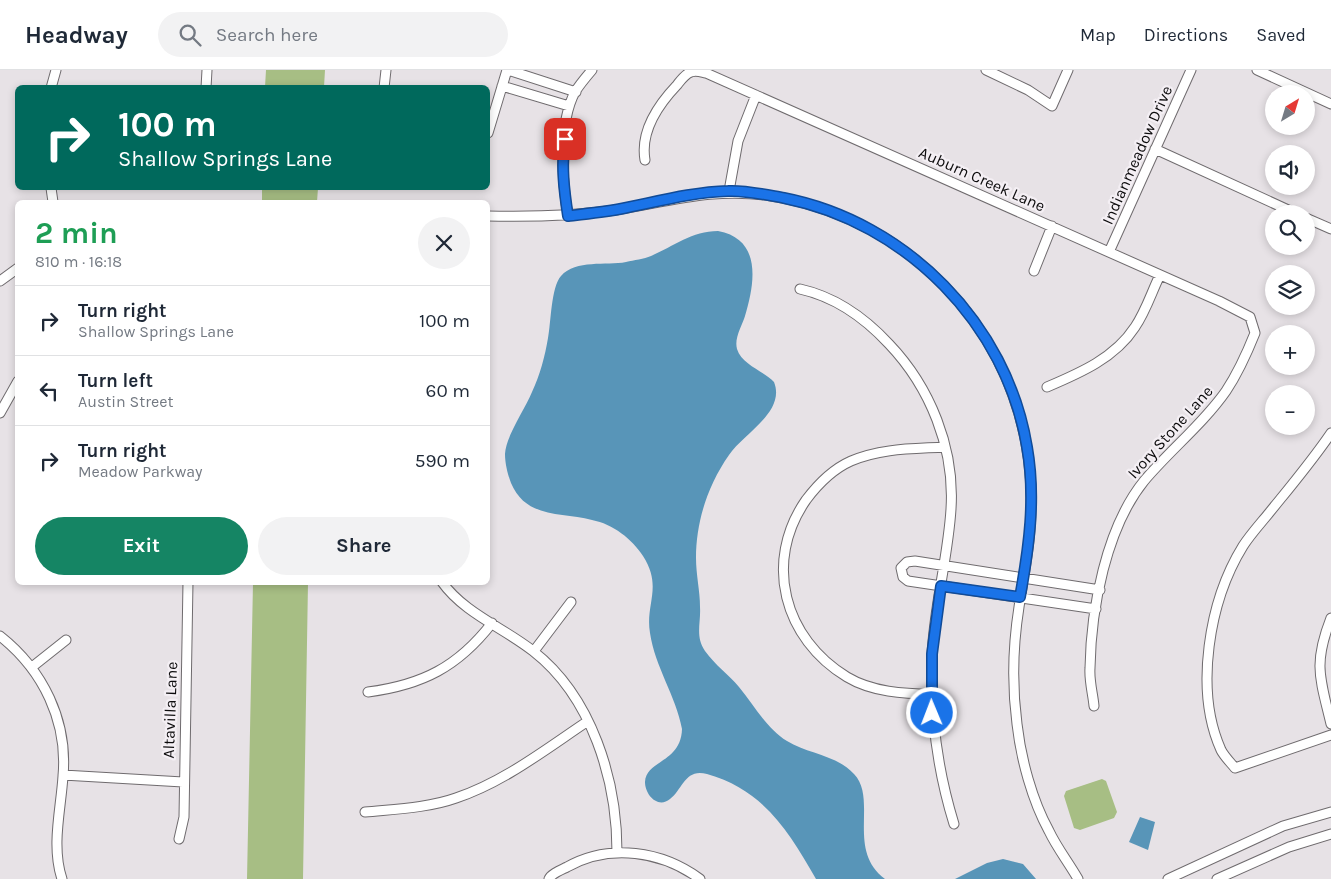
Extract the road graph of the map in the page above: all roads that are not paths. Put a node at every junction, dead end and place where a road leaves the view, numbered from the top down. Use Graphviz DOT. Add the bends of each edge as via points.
graph roads {
  1 [pos="56,70"];
  2 [pos="207,70"];
  3 [pos="386,70"];
  4 [pos="507,70"];
  5 [pos="592,70"];
  6 [pos="986,70"];
  7 [pos="1068,70"];
  8 [pos="1191,70"];
  9 [pos="1258,70"];
  10 [pos="52,85"];
  11 [pos="206,85"];
  12 [pos="384,85"];
  13 [pos="502,86"];
  14 [pos="576,92"];
  15 [pos="756,95"];
  16 [pos="1331,104"];
  17 [pos="570,106"];
  18 [pos="490,126"];
  19 [pos="1155,149"];
  20 [pos="645,160"];
  21 [pos="729,191"];
  22 [pos="1277,205"];
  23 [pos="490,216"];
  24 [pos="568,216"];
  25 [pos="1315,222"];
  26 [pos="1052,226"];
  27 [pos="1331,229"];
  28 [pos="1109,252"];
  29 [pos="15,270"];
  30 [pos="1034,271"];
  31 [pos="1160,275"];
  32 [pos="0,281"];
  33 [pos="800,290"];
  34 [pos="1254,325"];
  35 [pos="15,386"];
  36 [pos="1047,387"];
  37 [pos="0,414"];
  38 [pos="1331,433"];
  39 [pos="945,447"];
  40 [pos="944,566"];
  41 [pos="1024,579"];
  42 [pos="188,585"];
  43 [pos="445,585"];
  44 [pos="941,586"];
  45 [pos="1100,590"];
  46 [pos="1020,597"];
  47 [pos="571,602"];
  48 [pos="1096,609"];
  49 [pos="1331,618"];
  50 [pos="492,623"];
  51 [pos="0,636"];
  52 [pos="66,640"];
  53 [pos="534,652"];
  54 [pos="32,667"];
  55 [pos="368,692"];
  56 [pos="932,694"];
  57 [pos="1094,706"];
  58 [pos="588,721"];
  59 [pos="1331,724"];
  60 [pos="1331,735"];
  61 [pos="63,775"];
  62 [pos="182,782"];
  63 [pos="365,812"];
  64 [pos="1331,812"];
  65 [pos="954,824"];
  66 [pos="1331,834"];
  67 [pos="179,838"];
  68 [pos="617,852"];
  69 [pos="548,878"];
  70 [pos="62,879"];
  71 [pos="700,879"];
  72 [pos="1078,879"];
  73 [pos="1168,879"];
  74 [pos="1217,879"];
  1 -- 10 [label="street"];
  2 -- 11 [label="street"];
  3 -- 12 [label="street"];
  4 -- 13 [label="street"];
  4 -- 14 [label="street"];
  5 -- 14 [label="street"];
  6 -- 7 [label="street" via="1028,90 1052,106"];
  8 -- 19 [label="street, Indianmeadow Drive"];
  9 -- 16 [label="street"];
  13 -- 17 [label="street"];
  13 -- 18 [label="street"];
  14 -- 17 [label="street"];
  15 -- 20 [label="street, Auburn Creek Lane" via="706,73 692,72 668,94 654,113 645,138"];
  15 -- 21 [label="street" via="738,141"];
  15 -- 26 [label="street, Auburn Creek Lane"];
  17 -- 24 [label="street" via="562,156"];
  19 -- 22 [label="street"];
  19 -- 28 [label="street, Indianmeadow Drive"];
  21 -- 24 [label="street"];
  21 -- 41 [label="street" via="803,202 851,219 886,236 910,253 960,302 995,353 1023,426 1031,473 1032,505"];
  23 -- 24 [label="street"];
  25 -- 27 [label="street"];
  26 -- 28 [label="street, Auburn Creek Lane"];
  26 -- 30 [label="street"];
  28 -- 31 [label="street, Auburn Creek Lane"];
  29 -- 32 [label="street"];
  31 -- 34 [label="street, Auburn Creek Lane" via="1244,312"];
  31 -- 36 [label="street" via="1136,326 1120,345 1087,369"];
  33 -- 39 [label="street" via="834,300 879,333 898,353 924,391"];
  34 -- 45 [label="street, Ivory Stone Lane" via="1255,333 1225,392 1142,483 1124,511 1110,544"];
  35 -- 37 [label="street"];
  38 -- 60 [label="street" via="1313,460 1243,545 1231,568 1212,626 1206,680 1208,703 1222,752 1235,768"];
  39 -- 40 [label="street" via="951,479 951,507"];
  39 -- 56 [label="street" via="873,453 836,470 813,491 794,520 783,576 791,613 800,632 822,658 849,678 876,688 904,694"];
  40 -- 41 [label="street"];
  40 -- 44 [label="street"];
  40 -- 44 [label="street" via="911,561 901,568 903,577 908,581"];
  41 -- 45 [label="street"];
  41 -- 46 [label="street"];
  42 -- 62 [label="street, Altavilla Lane"];
  43 -- 50 [label="street"];
  44 -- 46 [label="street"];
  44 -- 56 [label="street" via="932,654"];
  45 -- 48 [label="street, Ivory Stone Lane"];
  46 -- 48 [label="street"];
  46 -- 72 [label="street" via="1014,669 1017,724 1028,776 1048,830"];
  47 -- 53 [label="street"];
  48 -- 57 [label="street, Ivory Stone Lane" via="1090,671"];
  49 -- 59 [label="street" via="1322,642 1318,670"];
  50 -- 53 [label="street"];
  50 -- 55 [label="street" via="476,644 439,671 416,682"];
  51 -- 54 [label="street"];
  52 -- 54 [label="street"];
  53 -- 58 [label="street" via="552,669"];
  54 -- 61 [label="street" via="54,704 61,734"];
  56 -- 65 [label="street" via="938,758"];
  58 -- 63 [label="street" via="491,783 455,798 403,809"];
  58 -- 68 [label="street" via="609,773"];
  61 -- 62 [label="street"];
  61 -- 70 [label="street" via="56,824"];
  62 -- 67 [label="street, Altavilla Lane" via="184,817"];
  64 -- 73 [label="street" via="1283,826"];
  66 -- 74 [label="street" via="1289,847"];
  68 -- 69 [label="street" via="571,864"];
  68 -- 71 [label="street" via="652,855 673,862"];
}
